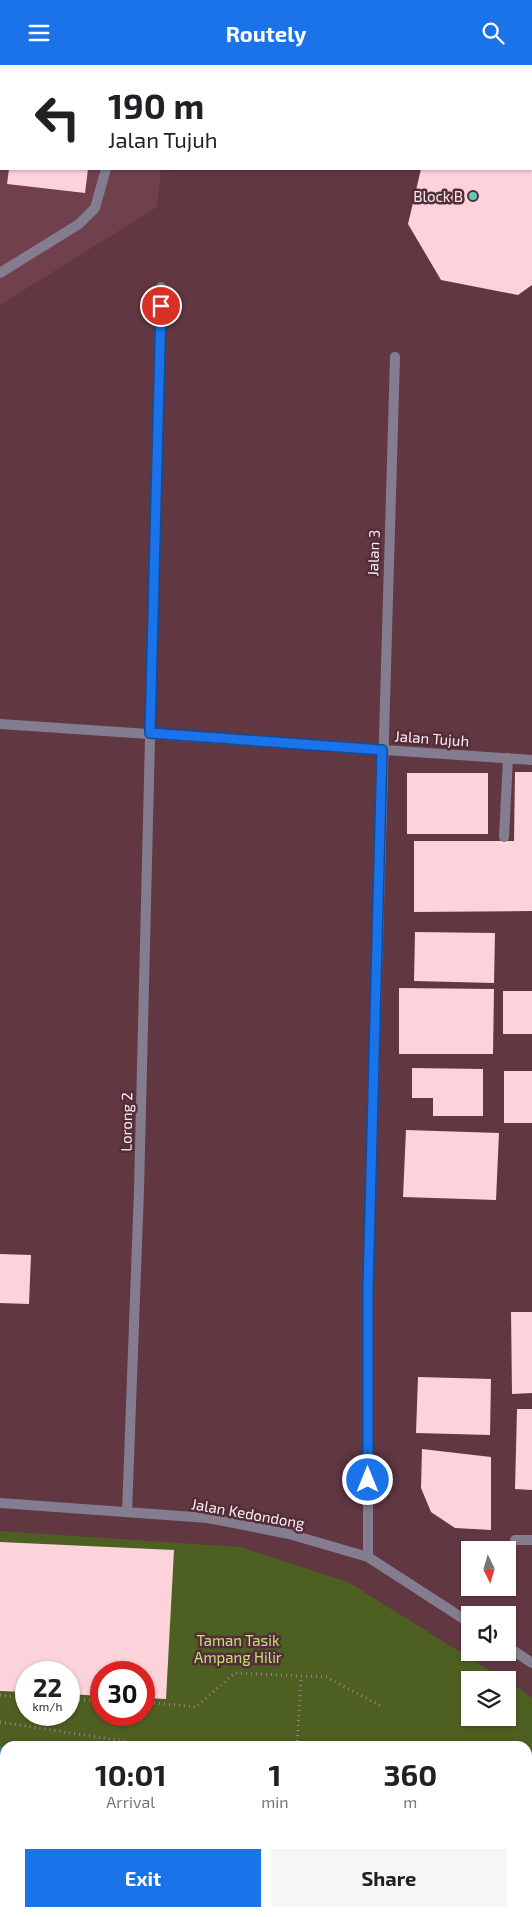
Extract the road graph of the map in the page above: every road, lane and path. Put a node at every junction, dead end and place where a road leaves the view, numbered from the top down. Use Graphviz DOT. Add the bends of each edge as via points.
graph roads {
  1 [pos="106,170"];
  2 [pos="0,273"];
  3 [pos="161,287"];
  4 [pos="395,357"];
  5 [pos="0,724"];
  6 [pos="150,733"];
  7 [pos="382,750"];
  8 [pos="508,758"];
  9 [pos="532,760"];
  10 [pos="504,837"];
  11 [pos="0,1503"];
  12 [pos="126,1512"];
  13 [pos="515,1540"];
  14 [pos="532,1540"];
  15 [pos="368,1557"];
  16 [pos="461,1617"];
  17 [pos="516,1652"];
  18 [pos="532,1663"];
  19 [pos="301,1677"];
  20 [pos="0,1695"];
  21 [pos="15,1697"];
  22 [pos="155,1703"];
  23 [pos="383,1707"];
  24 [pos="0,1722"];
  25 [pos="123,1741"];
  26 [pos="297,1741"];
  1 -- 2 [label="street" via="95,208 79,224"];
  3 -- 6 [label="street, Lorong 2"];
  4 -- 7 [label="street, Jalan 3"];
  5 -- 6 [label="street, Jalan Tujuh"];
  6 -- 7 [label="street, Jalan Tujuh"];
  6 -- 12 [label="street, Lorong 2" via="139,1191"];
  7 -- 8 [label="street, Jalan Tujuh"];
  7 -- 15 [label="street, Jalan 3" via="368,1288"];
  8 -- 9 [label="street, Jalan Tujuh"];
  8 -- 10 [label="street"];
  11 -- 12 [label="street, Jalan Kedondong"];
  12 -- 15 [label="street, Jalan Kedondong" via="208,1518 290,1533"];
  13 -- 14 [label="street"];
  15 -- 16 [label="street, Jalan Kedondong"];
  17 -- 18 [label="street"];
  19 -- 22 [label="path" via="235,1673 196,1707"];
  19 -- 23 [label="path" via="326,1677"];
  19 -- 26 [label="path"];
  20 -- 21 [label="path"];
  24 -- 25 [label="path"];
}
